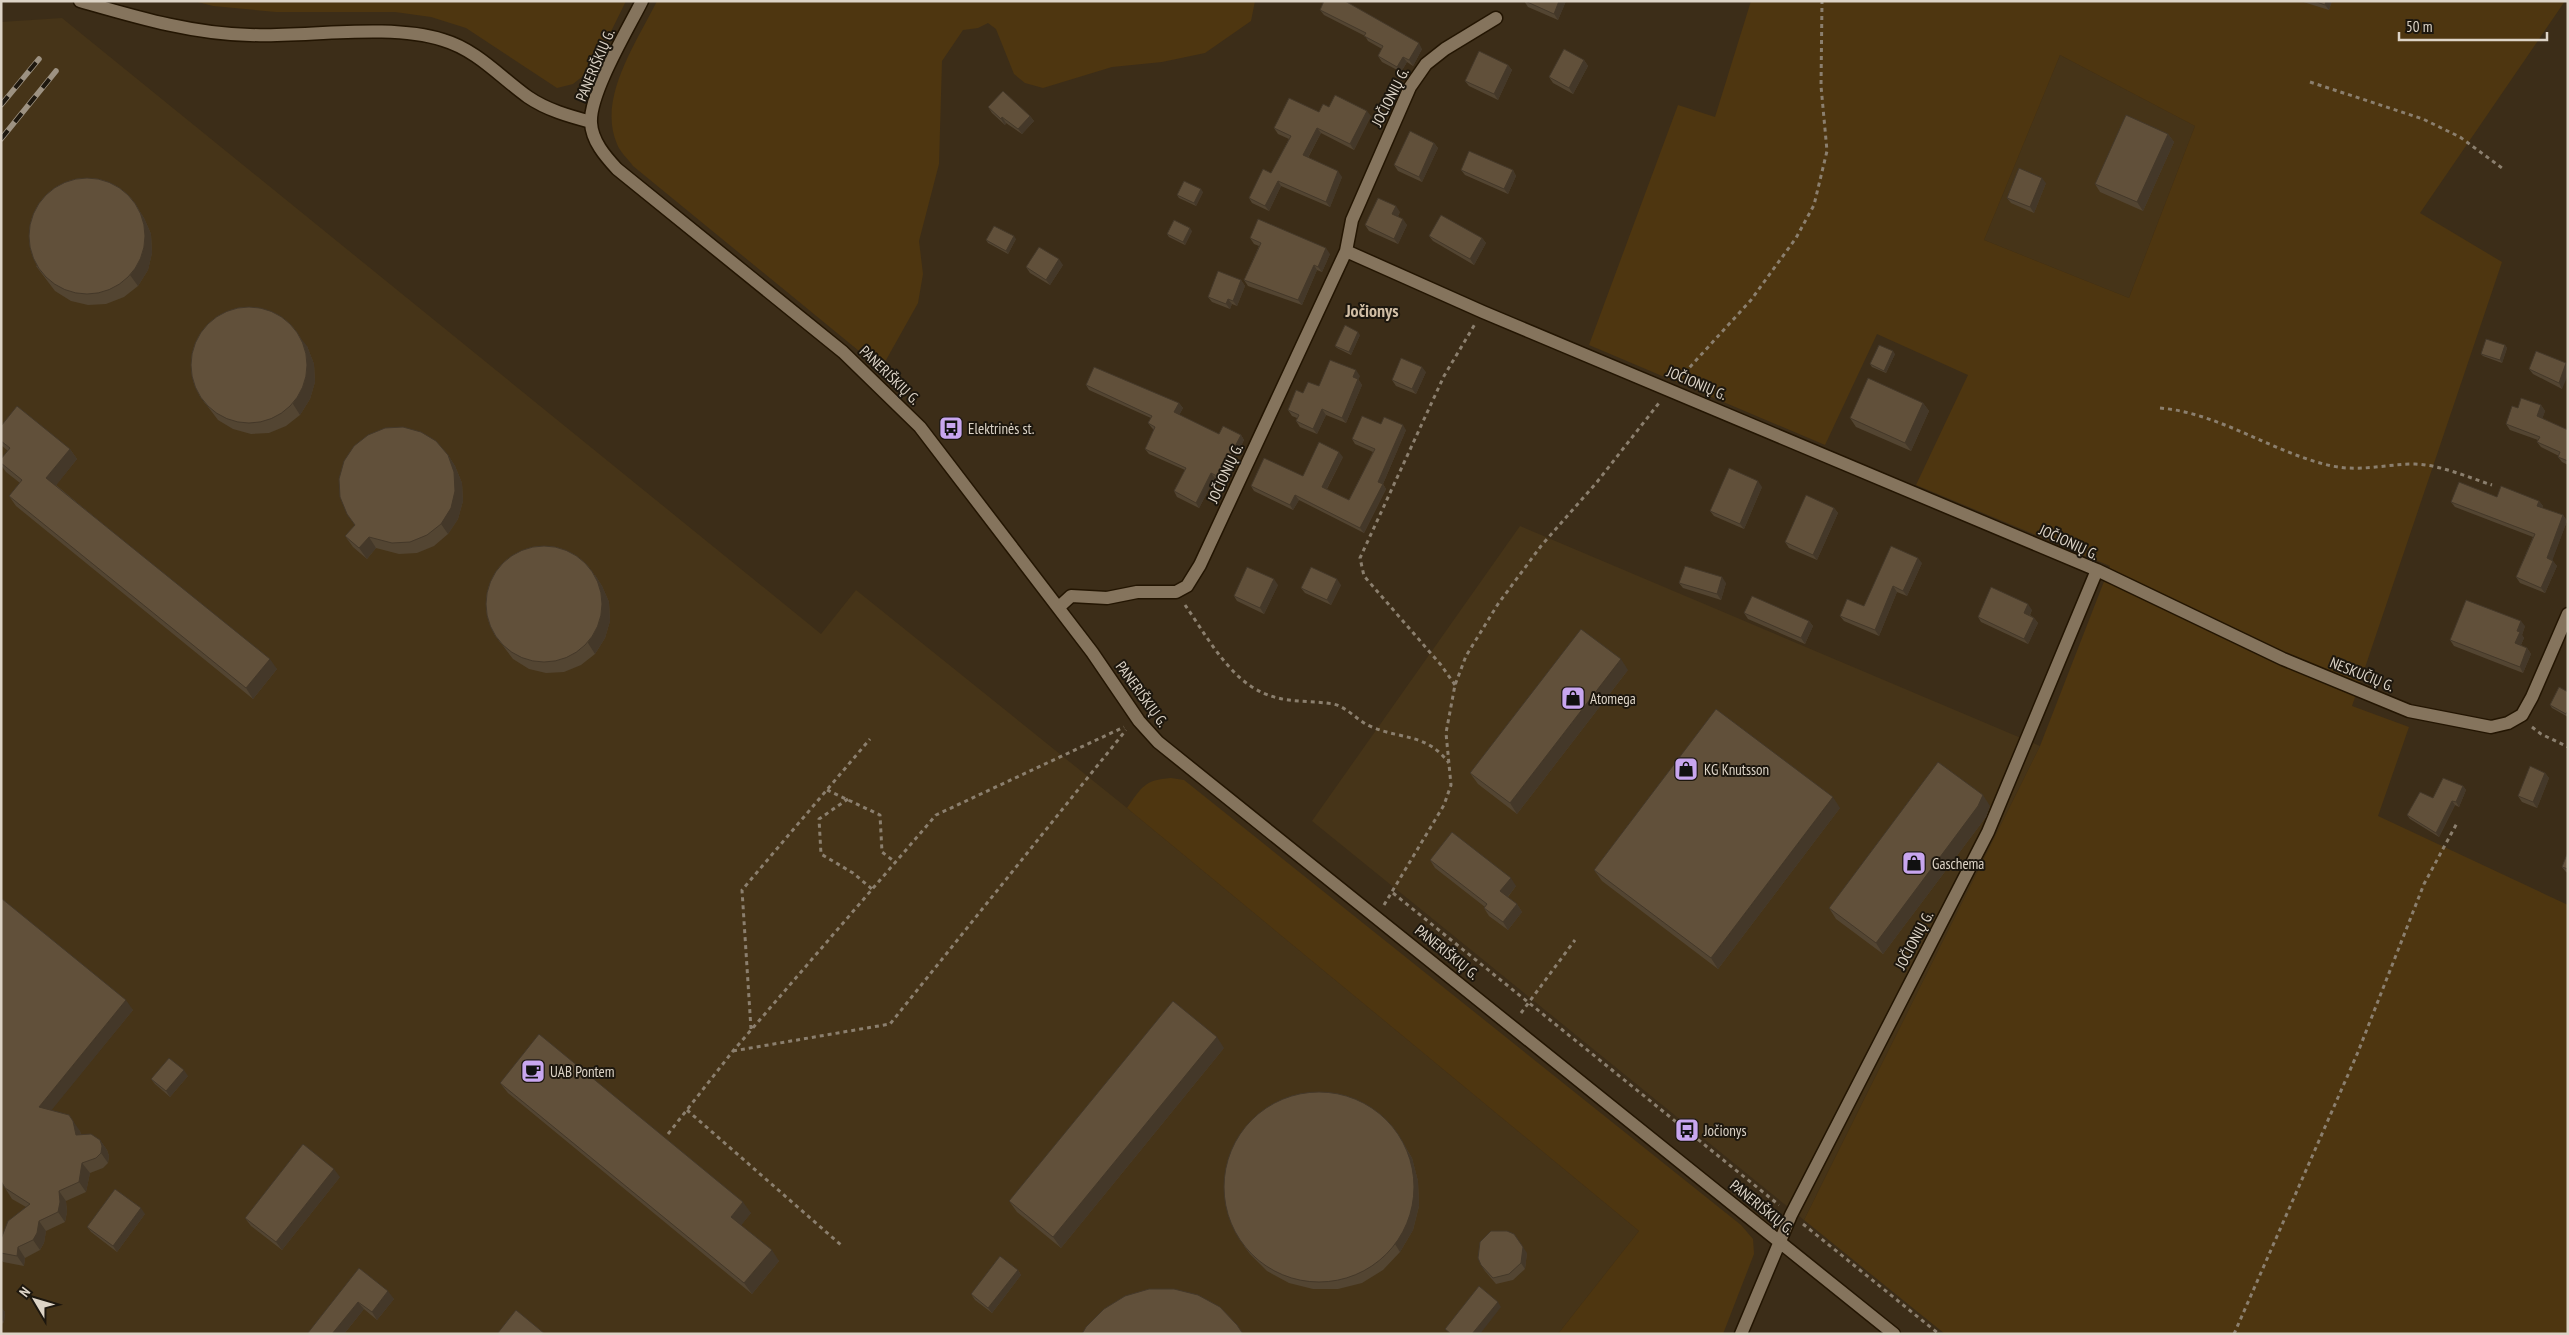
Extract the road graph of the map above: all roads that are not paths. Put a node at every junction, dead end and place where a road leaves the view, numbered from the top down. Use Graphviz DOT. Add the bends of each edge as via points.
graph roads {
  1 [pos="80,1"];
  2 [pos="642,1"];
  3 [pos="1496,18"];
  4 [pos="591,122"];
  5 [pos="1346,251"];
  6 [pos="2097,570"];
  7 [pos="1059,607"];
  8 [pos="2568,614"];
  9 [pos="1779,1242"];
  10 [pos="1742,1334"];
  11 [pos="1894,1334"];
  1 -- 4 [label="street" via="155,22 203,31 250,35 366,32 443,40 474,54 547,108"];
  2 -- 4 [label="street, PANERIŠKIŲ G." via="602,83 593,105"];
  3 -- 5 [label="street, JOČIONIŲ G." via="1426,64 1410,87 1352,220"];
  4 -- 7 [label="street, PANERIŠKIŲ G." via="594,138 617,169 843,352 914,421"];
  5 -- 6 [label="street, JOČIONIŲ G." via="1483,312"];
  5 -- 7 [label="street, JOČIONIŲ G." via="1200,565 1186,586 1176,592 1137,592 1107,598 1077,595"];
  6 -- 8 [label="street, NESKUČIŲ G." via="2283,659 2409,711 2491,727 2508,723 2522,714"];
  6 -- 9 [label="street, JOČIONIŲ G." via="1988,832"];
  7 -- 9 [label="street, PANERIŠKIŲ G." via="1139,721 1158,742"];
  9 -- 10 [label="street, JOČIONIŲ G."];
  9 -- 11 [label="street, PANERIŠKIŲ G."];
}
